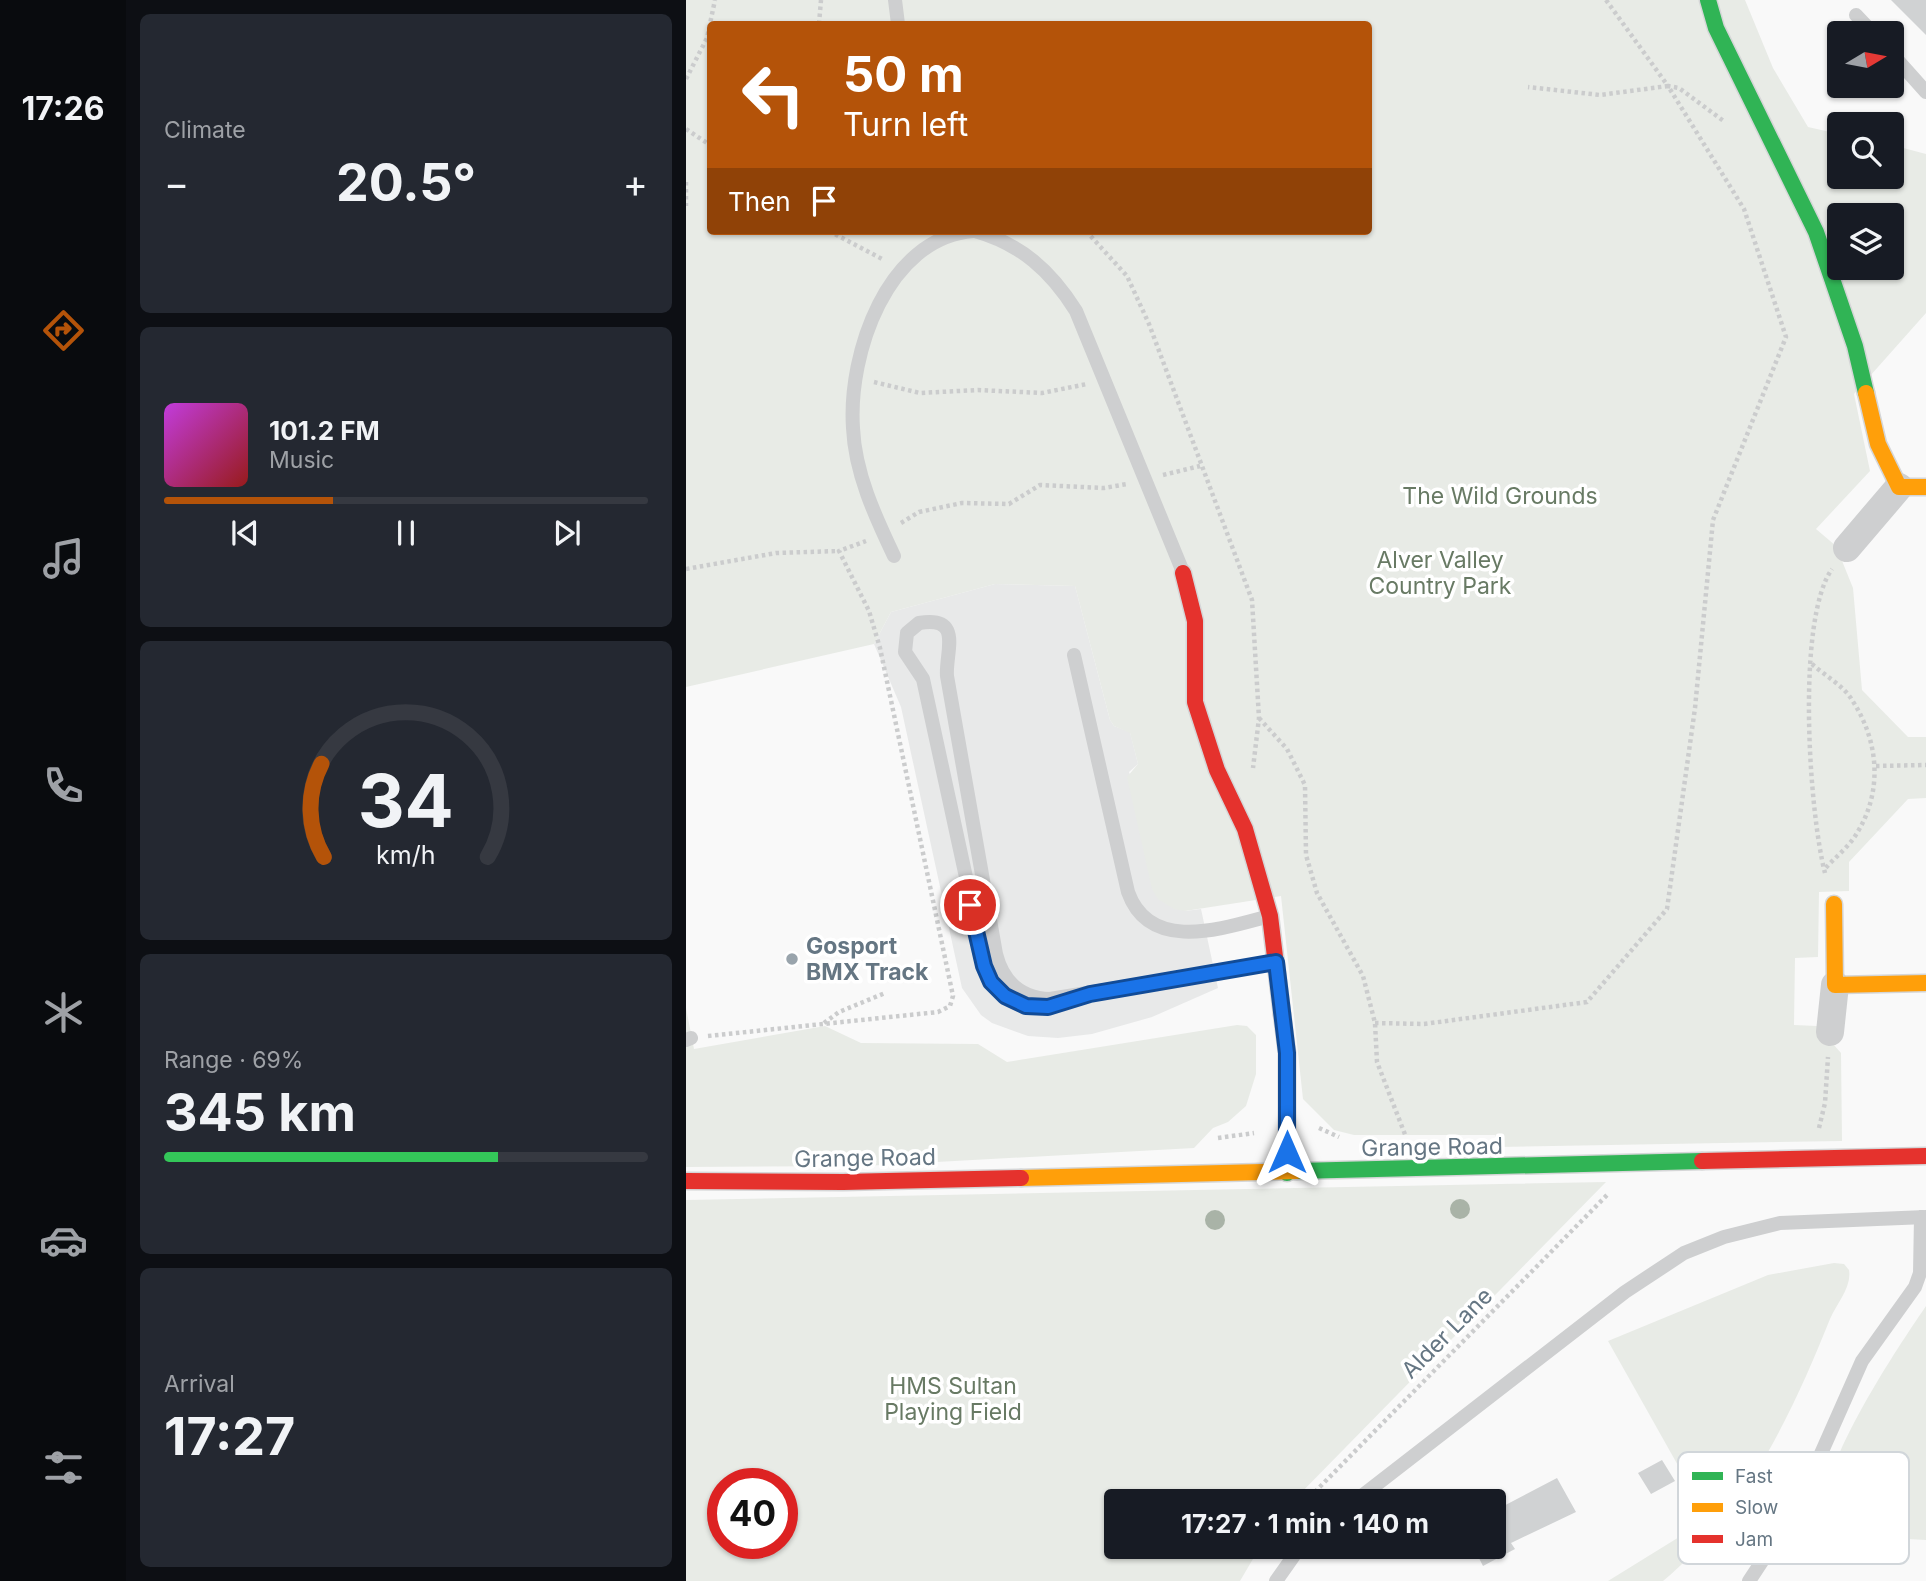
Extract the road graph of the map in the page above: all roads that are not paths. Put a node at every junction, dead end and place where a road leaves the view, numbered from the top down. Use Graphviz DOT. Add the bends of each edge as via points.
graph roads {
  1 [pos="895,0"];
  2 [pos="1708,0"];
  3 [pos="1856,15"];
  4 [pos="898,21"];
  5 [pos="1862,21"];
  6 [pos="1904,67"];
  7 [pos="1926,92"];
  8 [pos="947,235"];
  9 [pos="988,235"];
  10 [pos="1912,487"];
  11 [pos="1847,548"];
  12 [pos="894,556"];
  13 [pos="1183,573"];
  14 [pos="1074,655"];
  15 [pos="1833,904"];
  16 [pos="1270,916"];
  17 [pos="1276,962"];
  18 [pos="1926,983"];
  19 [pos="1835,985"];
  20 [pos="1090,994"];
  21 [pos="1830,1032"];
  22 [pos="1926,1156"];
  23 [pos="1287,1173"];
  24 [pos="686,1181"];
  25 [pos="1924,1217"];
  26 [pos="1822,1452"];
  27 [pos="1371,1489"];
  28 [pos="1292,1559"];
  29 [pos="1760,1564"];
  30 [pos="1276,1581"];
  31 [pos="1749,1581"];
  1 -- 4 [label="lane"];
  2 -- 10 [label="street" via="1716,28 1816,232 1855,346 1878,444"];
  3 -- 5 [label="lane"];
  6 -- 7 [label="lane"];
  8 -- 12 [label="lane" via="902,268 888,289 867,329 857,377 852,428 867,492"];
  9 -- 13 [label="lane" via="1026,254 1057,281 1076,311"];
  10 -- 11 [label="street"];
  13 -- 16 [label="street" via="1195,621 1195,702 1217,770 1245,829"];
  14 -- 16 [label="lane" via="1135,907 1158,924 1189,933"];
  15 -- 19 [label="street"];
  16 -- 17 [label="street"];
  17 -- 20 [label="lane"];
  17 -- 23 [label="street" via="1287,1053"];
  18 -- 19 [label="street"];
  19 -- 21 [label="street"];
  20 -- 20 [label="lane" via="1052,1006 1026,1006 999,991 987,975 923,679 904,648 907,633 919,623 937,623 951,642 947,676 1002,973 1019,991 1034,998"];
  22 -- 23 [label="street, Grange Road"];
  23 -- 24 [label="street, Grange Road"];
  25 -- 26 [label="lane" via="1915,1287 1862,1361"];
  25 -- 27 [label="lane" via="1780,1223 1684,1253 1625,1292"];
  28 -- 30 [label="lane"];
  29 -- 31 [label="lane"];
}
